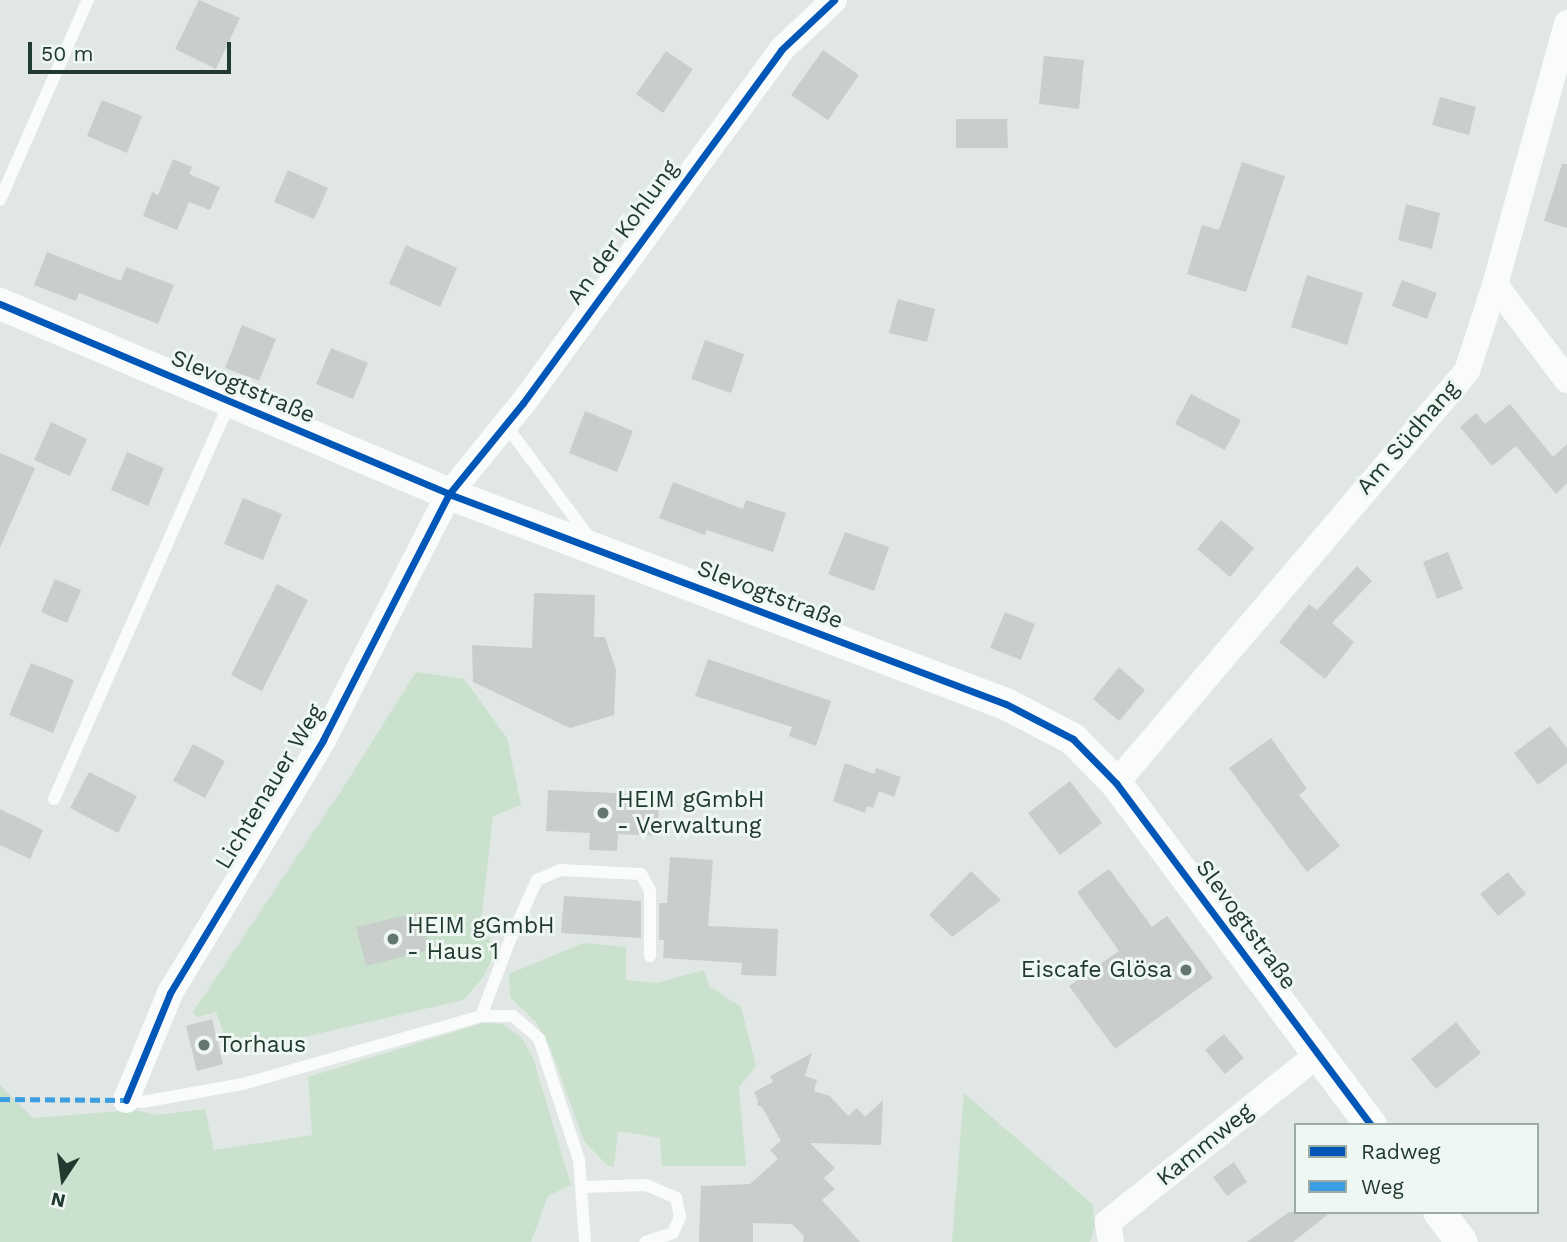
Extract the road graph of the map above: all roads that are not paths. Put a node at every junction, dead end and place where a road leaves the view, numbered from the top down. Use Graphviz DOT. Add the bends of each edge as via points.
graph roads {
  1 [pos="88,0"];
  2 [pos="834,0"];
  3 [pos="1567,23"];
  4 [pos="0,201"];
  5 [pos="1495,285"];
  6 [pos="0,304"];
  7 [pos="1567,380"];
  8 [pos="230,402"];
  9 [pos="505,425"];
  10 [pos="449,494"];
  11 [pos="599,552"];
  12 [pos="1116,783"];
  13 [pos="54,799"];
  14 [pos="650,956"];
  15 [pos="481,1016"];
  16 [pos="1317,1055"];
  17 [pos="127,1100"];
  18 [pos="1369,1123"];
  19 [pos="582,1187"];
  20 [pos="1441,1214"];
  21 [pos="586,1242"];
  22 [pos="645,1242"];
  23 [pos="1111,1242"];
  24 [pos="1462,1242"];
  1 -- 4 [label="lane"];
  2 -- 9 [label="street, An der Kohlung" via="781,50"];
  3 -- 5 [label="street, Am Südhang"];
  5 -- 7 [label="street"];
  5 -- 12 [label="street, Am Südhang" via="1466,371"];
  6 -- 8 [label="street, Slevogtstraße"];
  8 -- 10 [label="street, Slevogtstraße"];
  8 -- 13 [label="lane"];
  9 -- 10 [label="street, An der Kohlung"];
  9 -- 11 [label="lane"];
  10 -- 11 [label="street, Slevogtstraße"];
  10 -- 17 [label="street, Lichtenauer Weg" via="324,740 170,993"];
  11 -- 12 [label="street, Slevogtstraße" via="1006,704 1073,739"];
  12 -- 16 [label="street, Slevogtstraße"];
  14 -- 15 [label="lane" via="650,890 641,874 560,870 537,880"];
  15 -- 17 [label="lane" via="243,1084 142,1102"];
  15 -- 19 [label="lane" via="513,1016 539,1039 579,1160"];
  16 -- 18 [label="street, Slevogtstraße"];
  16 -- 23 [label="street, Kammweg" via="1108,1222"];
  19 -- 21 [label="lane"];
  19 -- 22 [label="lane" via="646,1185 676,1198 680,1217 673,1233"];
  20 -- 24 [label="street"];
}
